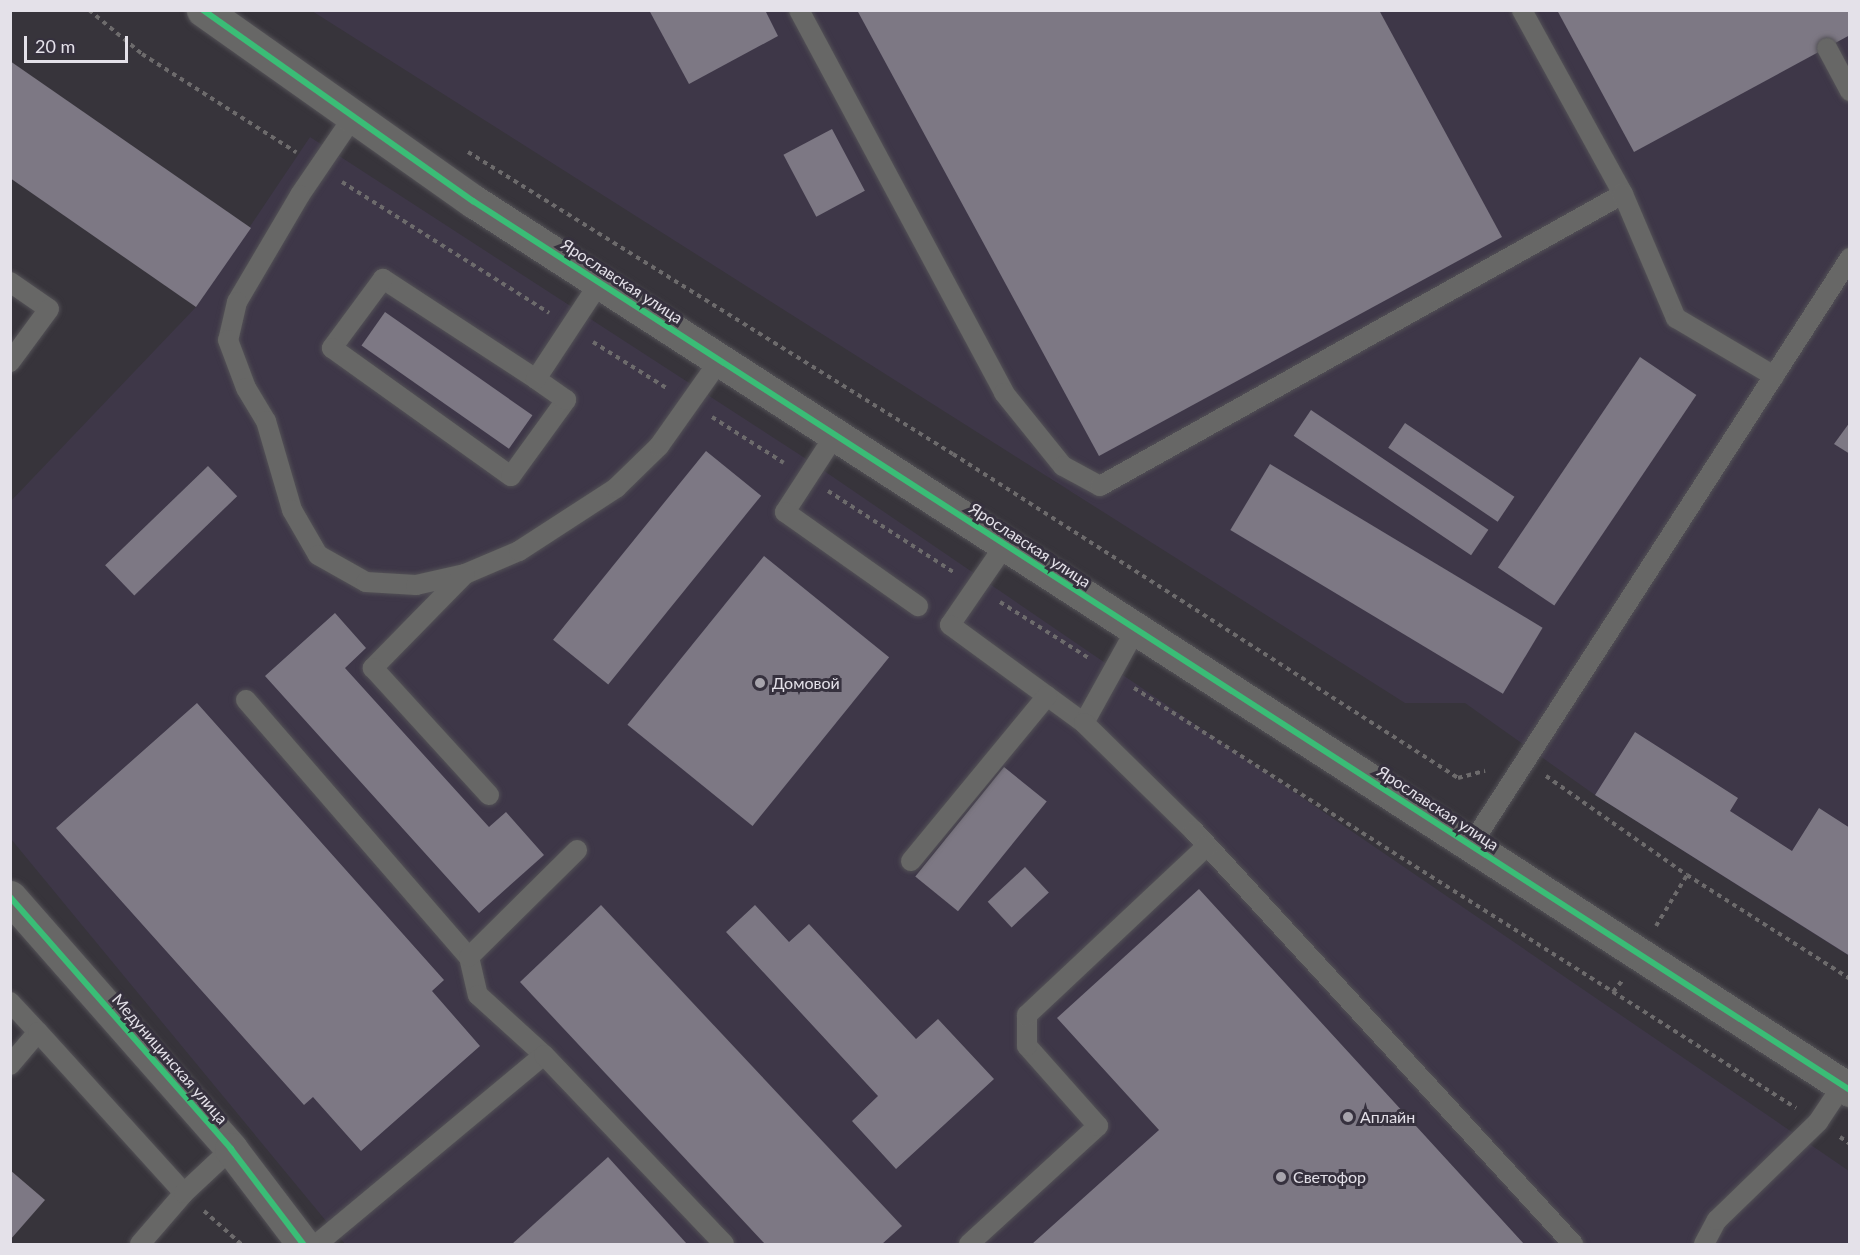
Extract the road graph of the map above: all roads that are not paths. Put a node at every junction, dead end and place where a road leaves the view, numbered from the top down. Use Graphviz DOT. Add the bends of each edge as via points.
graph roads {
  1 [pos="203,10"];
  2 [pos="799,10"];
  3 [pos="1522,10"];
  4 [pos="1827,48"];
  5 [pos="1850,91"];
  6 [pos="353,117"];
  7 [pos="1623,194"];
  8 [pos="1850,258"];
  9 [pos="10,282"];
  10 [pos="600,282"];
  11 [pos="720,360"];
  12 [pos="10,362"];
  13 [pos="1774,376"];
  14 [pos="536,379"];
  15 [pos="835,435"];
  16 [pos="1005,544"];
  17 [pos="465,574"];
  18 [pos="918,606"];
  19 [pos="1136,629"];
  20 [pos="1047,696"];
  21 [pos="246,700"];
  22 [pos="1084,723"];
  23 [pos="489,795"];
  24 [pos="1471,845"];
  25 [pos="1208,846"];
  26 [pos="577,850"];
  27 [pos="911,861"];
  28 [pos="10,897"];
  29 [pos="469,957"];
  30 [pos="10,1002"];
  31 [pos="38,1032"];
  32 [pos="543,1055"];
  33 [pos="10,1065"];
  34 [pos="1846,1088"];
  35 [pos="231,1149"];
  36 [pos="184,1193"];
  37 [pos="140,1245"];
  38 [pos="303,1245"];
  39 [pos="317,1245"];
  40 [pos="724,1245"];
  41 [pos="969,1245"];
  42 [pos="1573,1245"];
  43 [pos="1704,1245"];
  1 -- 6 [label="street, Ярославская улица"];
  2 -- 7 [label="lane" via="1004,393 1063,466 1100,486"];
  3 -- 7 [label="lane"];
  4 -- 5 [label="lane"];
  6 -- 10 [label="street, Ярославская улица" via="473,201"];
  6 -- 17 [label="lane" via="300,195 237,302 228,340 246,388 266,422 292,510 318,555 366,582 416,585"];
  7 -- 13 [label="lane" via="1677,318"];
  8 -- 13 [label="lane"];
  9 -- 12 [label="lane" via="49,309"];
  10 -- 11 [label="street, Ярославская улица"];
  10 -- 14 [label="lane"];
  11 -- 15 [label="street, Ярославская улица"];
  11 -- 17 [label="lane" via="659,446 616,488 519,551"];
  13 -- 24 [label="lane"];
  14 -- 14 [label="lane" via="566,400 511,476 332,348 383,279"];
  15 -- 16 [label="street, Ярославская улица"];
  15 -- 18 [label="lane" via="785,512"];
  16 -- 19 [label="street, Ярославская улица"];
  16 -- 20 [label="lane" via="950,625"];
  17 -- 23 [label="lane" via="373,668"];
  19 -- 22 [label="lane"];
  19 -- 24 [label="street, Ярославская улица"];
  20 -- 22 [label="lane"];
  20 -- 27 [label="lane"];
  21 -- 29 [label="lane"];
  22 -- 25 [label="lane"];
  24 -- 34 [label="street, Ярославская улица"];
  25 -- 41 [label="lane" via="1028,1015 1028,1046 1098,1126"];
  25 -- 42 [label="lane"];
  26 -- 29 [label="lane"];
  28 -- 35 [label="street, Медуницинская улица"];
  29 -- 32 [label="lane" via="478,994"];
  30 -- 31 [label="lane"];
  31 -- 33 [label="lane"];
  31 -- 36 [label="lane"];
  32 -- 39 [label="lane"];
  32 -- 40 [label="lane"];
  34 -- 43 [label="lane" via="1818,1122 1717,1220"];
  35 -- 36 [label="lane"];
  35 -- 38 [label="street, Медуницинская улица"];
  36 -- 37 [label="lane"];
}
